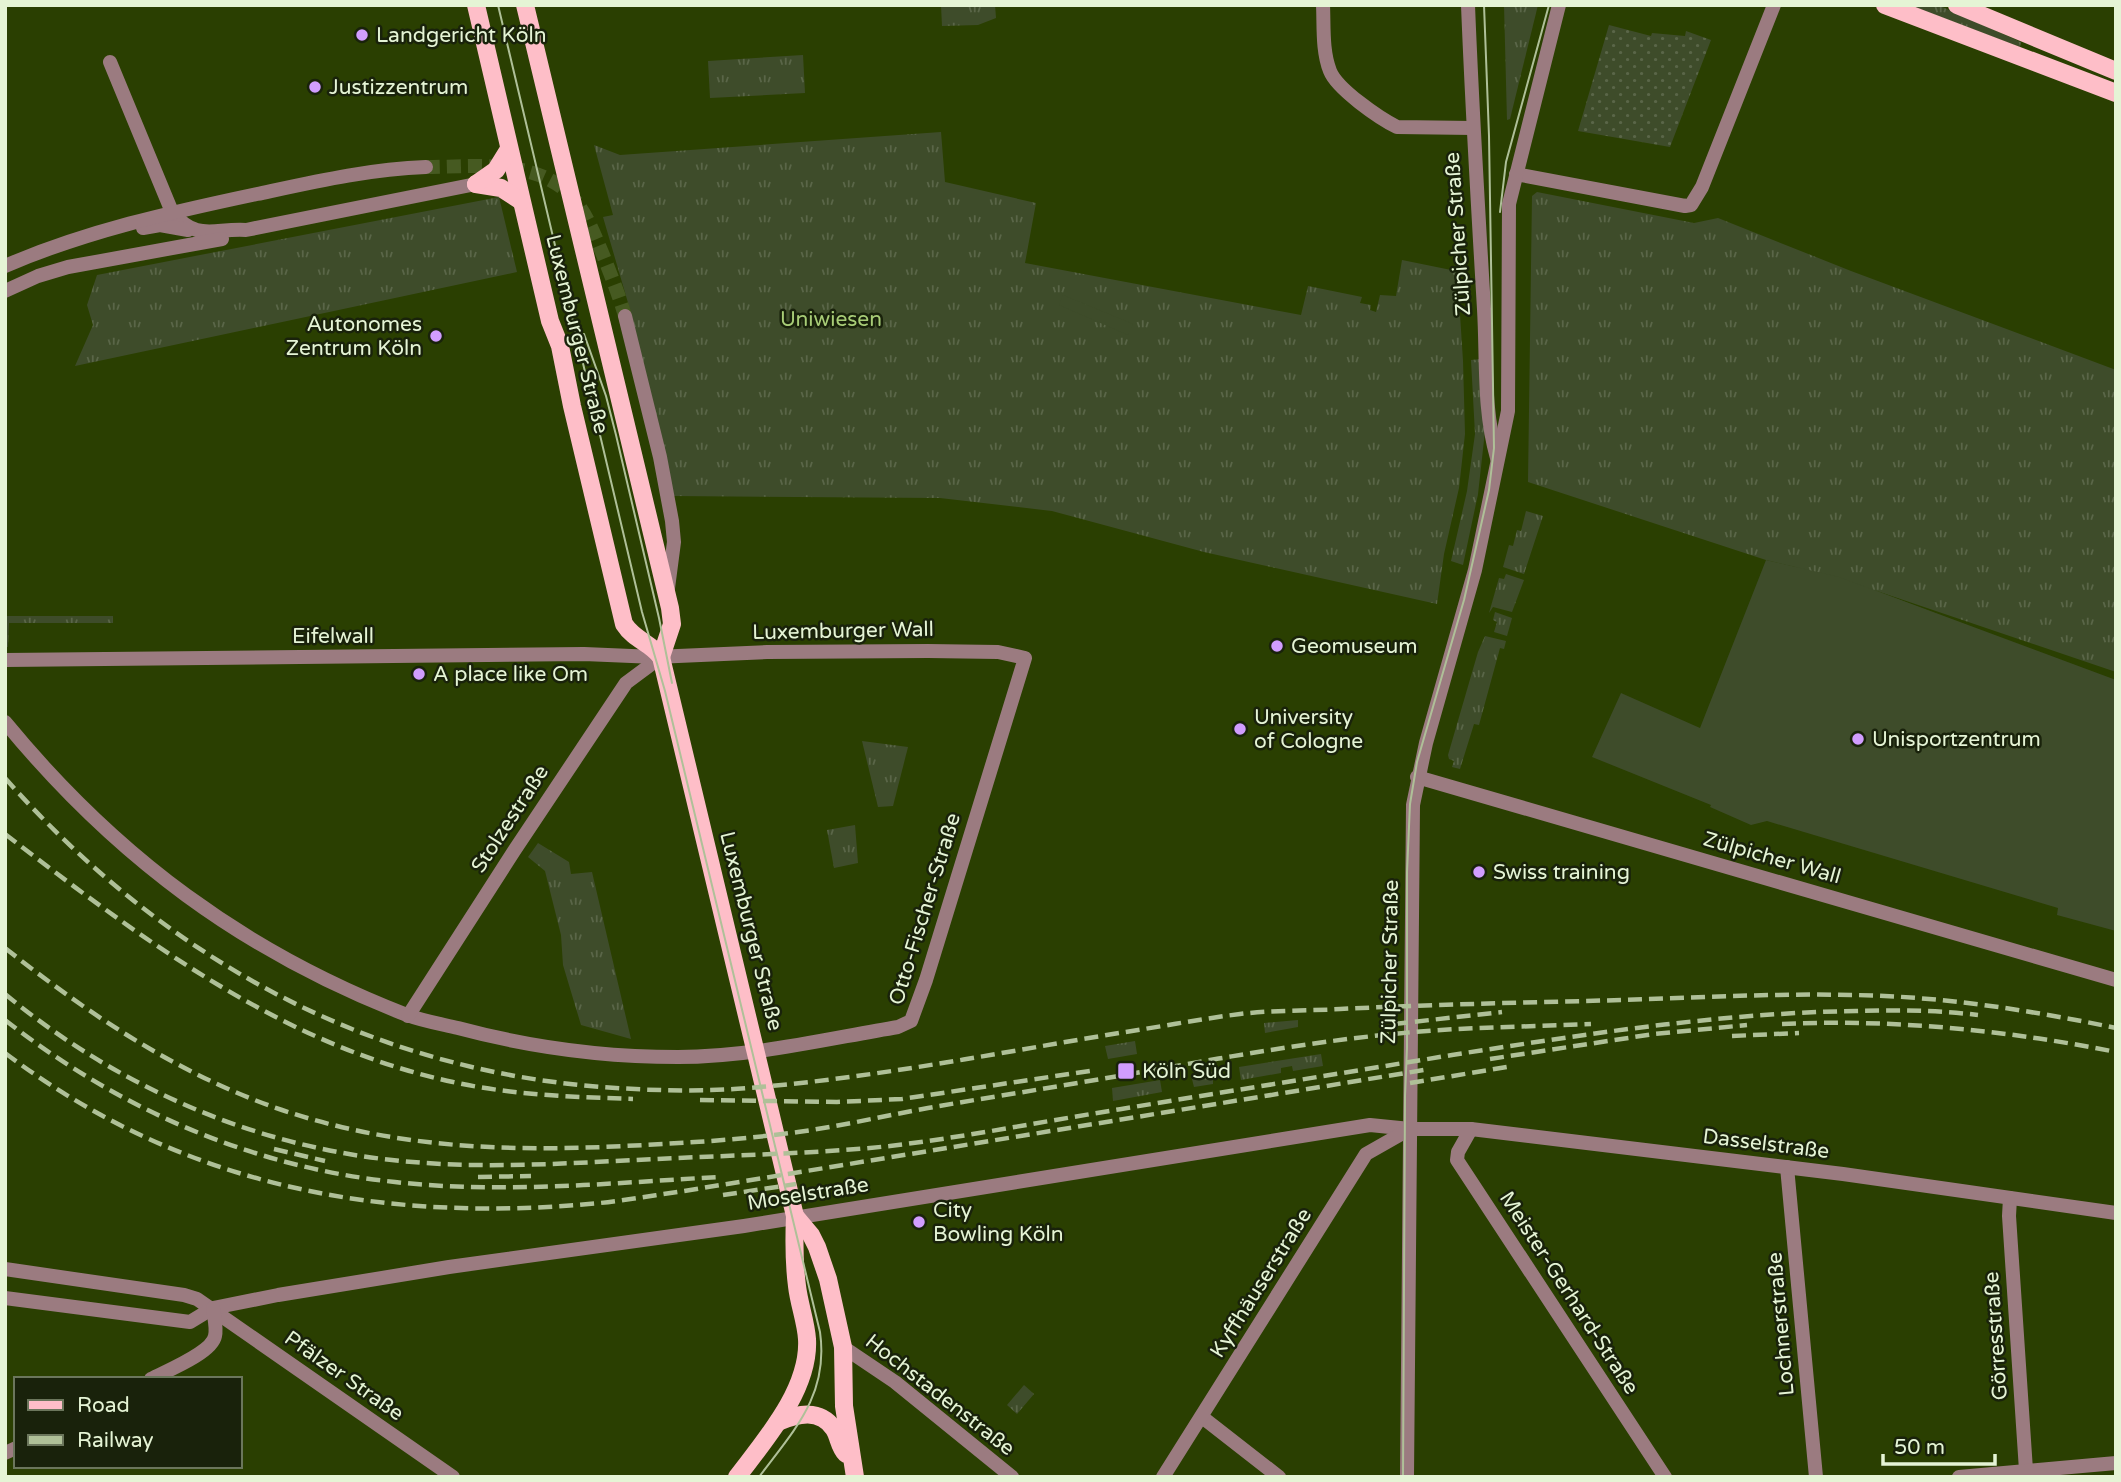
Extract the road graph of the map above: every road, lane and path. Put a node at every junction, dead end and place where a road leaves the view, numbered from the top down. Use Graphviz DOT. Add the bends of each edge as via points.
graph roads {
  1 [pos="475,5"];
  2 [pos="524,5"];
  3 [pos="1323,5"];
  4 [pos="1468,5"];
  5 [pos="1559,5"];
  6 [pos="1774,5"];
  7 [pos="1885,5"];
  8 [pos="1957,5"];
  9 [pos="110,62"];
  10 [pos="2116,71"];
  11 [pos="2116,93"];
  12 [pos="1473,128"];
  13 [pos="509,149"];
  14 [pos="426,167"];
  15 [pos="1516,174"];
  16 [pos="476,184"];
  17 [pos="522,201"];
  18 [pos="172,212"];
  19 [pos="114,229"];
  20 [pos="246,230"];
  21 [pos="195,231"];
  22 [pos="30,255"];
  23 [pos="5,266"];
  24 [pos="38,276"];
  25 [pos="5,290"];
  26 [pos="625,316"];
  27 [pos="1497,459"];
  28 [pos="667,596"];
  29 [pos="661,657"];
  30 [pos="1025,658"];
  31 [pos="5,660"];
  32 [pos="5,722"];
  33 [pos="1417,778"];
  34 [pos="2116,980"];
  35 [pos="408,1016"];
  36 [pos="756,1050"];
  37 [pos="1410,1129"];
  38 [pos="1471,1129"];
  39 [pos="1787,1167"];
  40 [pos="2010,1198"];
  41 [pos="2116,1213"];
  42 [pos="795,1216"];
  43 [pos="5,1269"];
  44 [pos="5,1298"];
  45 [pos="213,1308"];
  46 [pos="843,1347"];
  47 [pos="155,1377"];
  48 [pos="1202,1417"];
  49 [pos="778,1422"];
  50 [pos="851,1459"];
  51 [pos="2116,1463"];
  52 [pos="2026,1471"];
  53 [pos="453,1477"];
  54 [pos="737,1477"];
  55 [pos="855,1477"];
  56 [pos="1012,1477"];
  57 [pos="1163,1477"];
  58 [pos="1279,1477"];
  59 [pos="1407,1477"];
  60 [pos="1665,1477"];
  61 [pos="1816,1477"];
  62 [pos="1959,1477"];
  1 -- 13 [label="main road, Luxemburger Straße"];
  2 -- 28 [label="main road, Luxemburger Straße"];
  3 -- 12 [label="street" via="1326,58 1333,78 1344,88 1396,127"];
  4 -- 12 [label="street, Zülpicher Straße"];
  5 -- 15 [label="street, Zülpicher Straße"];
  6 -- 15 [label="street" via="1691,205"];
  7 -- 11 [label="main road"];
  8 -- 10 [label="main road"];
  9 -- 18 [label="street"];
  12 -- 27 [label="street, Zülpicher Straße" via="1487,414"];
  13 -- 16 [label="main road" via="496,170"];
  13 -- 17 [label="main road, Luxemburger Straße"];
  14 -- 18 [label="street" via="327,179"];
  15 -- 27 [label="street, Zülpicher Straße" via="1508,221 1508,411"];
  16 -- 17 [label="main road" via="501,188"];
  16 -- 20 [label="street"];
  17 -- 29 [label="main road, Luxemburger Straße" via="624,624 631,635"];
  18 -- 19 [label="street"];
  18 -- 21 [label="street"];
  19 -- 21 [label="street" via="160,225"];
  19 -- 22 [label="street"];
  20 -- 21 [label="street"];
  20 -- 24 [label="street" via="232,237"];
  22 -- 23 [label="street"];
  22 -- 24 [label="street" via="26,267"];
  24 -- 25 [label="street"];
  26 -- 28 [label="street" via="672,521"];
  27 -- 33 [label="street, Zülpicher Straße" via="1467,601"];
  28 -- 29 [label="main road, Luxemburger Straße" via="672,624"];
  29 -- 30 [label="street, Luxemburger Wall" via="928,651 998,652"];
  29 -- 31 [label="street, Eifelwall"];
  29 -- 35 [label="street, Stolzestraße" via="626,683"];
  29 -- 36 [label="main road, Luxemburger Straße"];
  30 -- 36 [label="street, Otto-Fischer-Straße" via="914,1018 898,1027"];
  32 -- 35 [label="street, Otto-Fischer-Straße" via="102,825 190,900 286,961"];
  33 -- 34 [label="street, Zülpicher Wall"];
  33 -- 37 [label="street, Zülpicher Straße" via="1412,838"];
  35 -- 36 [label="street, Otto-Fischer-Straße" via="513,1042 625,1055 706,1056"];
  36 -- 42 [label="main road, Luxemburger Straße"];
  37 -- 38 [label="street, Dasselstraße"];
  37 -- 42 [label="street, Moselstraße" via="1370,1125"];
  37 -- 48 [label="street, Kyffhäuserstraße" via="1366,1154"];
  37 -- 59 [label="street, Zülpicher Straße"];
  38 -- 39 [label="street, Dasselstraße"];
  38 -- 60 [label="street, Meister-Gerhard-Straße" via="1457,1160"];
  39 -- 40 [label="street, Dasselstraße"];
  39 -- 61 [label="street, Lochnerstraße"];
  40 -- 41 [label="street, Dasselstraße"];
  40 -- 52 [label="street, Görresstraße"];
  42 -- 45 [label="street, Moselstraße"];
  42 -- 46 [label="main road, Luxemburger Straße" via="817,1247"];
  42 -- 49 [label="main road, Luxemburger Straße" via="793,1238 806,1356"];
  43 -- 45 [label="street, Pfälzer Straße" via="184,1295"];
  44 -- 45 [label="street" via="183,1323"];
  45 -- 47 [label="street" via="211,1344"];
  45 -- 53 [label="street, Pfälzer Straße"];
  46 -- 50 [label="main road, Luxemburger Straße"];
  46 -- 56 [label="street, Hochstadenstraße" via="895,1382"];
  48 -- 57 [label="street, Kyffhäuserstraße"];
  48 -- 58 [label="street"];
  49 -- 50 [label="main road" via="800,1414 814,1415 834,1429"];
  49 -- 54 [label="main road"];
  50 -- 55 [label="main road, Luxemburger Straße"];
  51 -- 52 [label="street"];
  52 -- 62 [label="street"];
}
